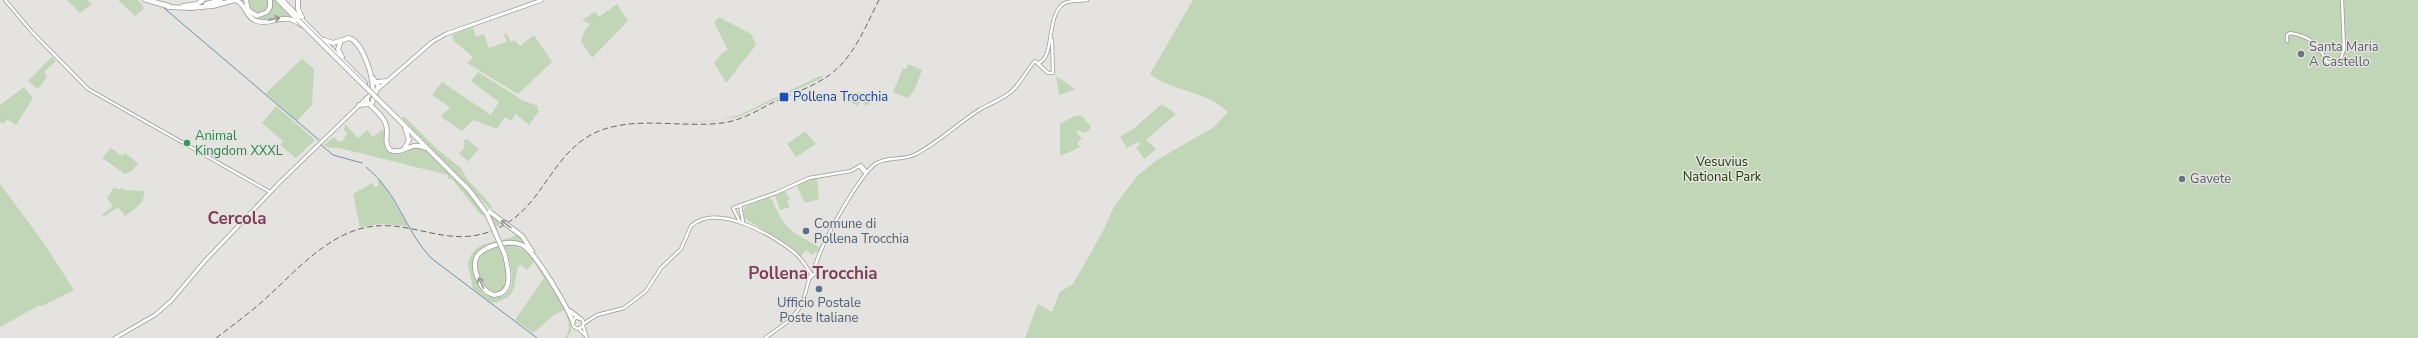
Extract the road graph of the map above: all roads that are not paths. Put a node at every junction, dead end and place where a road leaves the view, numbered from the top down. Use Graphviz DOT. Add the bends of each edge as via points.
graph roads {
  1 [pos="5,0"];
  2 [pos="144,0"];
  3 [pos="150,0"];
  4 [pos="203,0"];
  5 [pos="221,0"];
  6 [pos="246,0"];
  7 [pos="270,0"];
  8 [pos="278,0"];
  9 [pos="282,0"];
  10 [pos="298,0"];
  11 [pos="542,0"];
  12 [pos="1088,0"];
  13 [pos="2342,0"];
  14 [pos="169,6"];
  15 [pos="180,6"];
  16 [pos="198,6"];
  17 [pos="190,8"];
  18 [pos="297,21"];
  19 [pos="308,26"];
  20 [pos="342,39"];
  21 [pos="1051,39"];
  22 [pos="2287,41"];
  23 [pos="1039,63"];
  24 [pos="387,81"];
  25 [pos="365,83"];
  26 [pos="376,83"];
  27 [pos="378,88"];
  28 [pos="372,93"];
  29 [pos="366,99"];
  30 [pos="371,104"];
  31 [pos="359,105"];
  32 [pos="398,118"];
  33 [pos="402,151"];
  34 [pos="441,162"];
  35 [pos="865,172"];
  36 [pos="270,192"];
  37 [pos="740,205"];
  38 [pos="488,213"];
  39 [pos="742,222"];
  40 [pos="811,274"];
  41 [pos="591,318"];
  42 [pos="580,319"];
  43 [pos="573,322"];
  44 [pos="583,325"];
  45 [pos="579,329"];
  46 [pos="587,337"];
  47 [pos="115,338"];
  48 [pos="765,338"];
  1 -- 36 [label="street" via="28,28 88,90"];
  2 -- 14 [label="street"];
  3 -- 14 [label="street"];
  4 -- 15 [label="highway" via="194,5"];
  5 -- 16 [label="highway"];
  6 -- 7 [label="highway" via="248,10 257,16 267,12"];
  8 -- 18 [label="highway"];
  9 -- 19 [label="highway"];
  10 -- 19 [label="highway" via="299,14"];
  11 -- 24 [label="main road" via="446,34 432,42"];
  12 -- 21 [label="street" via="1062,5 1053,22"];
  13 -- 22 [label="street" via="2344,50 2339,64 2327,62 2317,45 2306,37 2290,33 2287,35"];
  14 -- 15 [label="highway"];
  14 -- 17 [label="highway"];
  15 -- 16 [label="highway"];
  16 -- 17 [label="highway"];
  17 -- 18 [label="highway, one-way" via="213,6 235,0 242,4 247,15 254,20 263,22 282,18"];
  18 -- 32 [label="highway, bridge"];
  19 -- 20 [label="highway" via="330,43"];
  19 -- 25 [label="highway, bridge"];
  20 -- 25 [label="highway" via="338,46 339,53"];
  20 -- 26 [label="highway" via="349,38 356,42"];
  21 -- 23 [label="street" via="1045,57"];
  21 -- 23 [label="street" via="1053,73 1048,73"];
  23 -- 35 [label="street" via="1035,61 1014,90 975,112 917,154 882,161"];
  24 -- 26 [label="highway"];
  24 -- 27 [label="main road"];
  25 -- 32 [label="highway, bridge"];
  26 -- 27 [label="highway"];
  26 -- 28 [label="highway"];
  27 -- 28 [label="main road"];
  27 -- 30 [label="highway"];
  28 -- 29 [label="main road"];
  29 -- 30 [label="highway"];
  29 -- 31 [label="main road"];
  30 -- 31 [label="highway"];
  30 -- 33 [label="highway" via="385,124 387,147 394,152"];
  31 -- 36 [label="main road"];
  32 -- 33 [label="highway" via="409,136 408,143"];
  32 -- 34 [label="highway"];
  32 -- 38 [label="highway"];
  33 -- 34 [label="highway" via="412,146 420,146"];
  34 -- 38 [label="highway"];
  35 -- 37 [label="street" via="860,165 851,171 809,178"];
  35 -- 40 [label="street" via="842,210"];
  36 -- 47 [label="main road" via="171,301 155,315"];
  37 -- 39 [label="street"];
  37 -- 39 [label="street" via="732,210"];
  42 -- 38 [label="highway, one-way, bridge" via="570,310 522,236"];
  38 -- 43 [label="highway, one-way, bridge" via="505,255 509,279 506,289 500,294 494,295 484,290 475,270 477,256 485,249 498,245 508,243 520,244 536,259 569,311"];
  39 -- 40 [label="street" via="795,254"];
  39 -- 41 [label="street" via="713,218 694,224 689,229 681,250 661,268 646,291 624,308"];
  40 -- 48 [label="street" via="802,305 790,320"];
  41 -- 42 [label="street"];
  41 -- 44 [label="street"];
  42 -- 43 [label="street"];
  42 -- 44 [label="street"];
  43 -- 45 [label="street" via="574,327"];
  44 -- 45 [label="street"];
  44 -- 46 [label="street"];
  45 -- 46 [label="street"];
}
